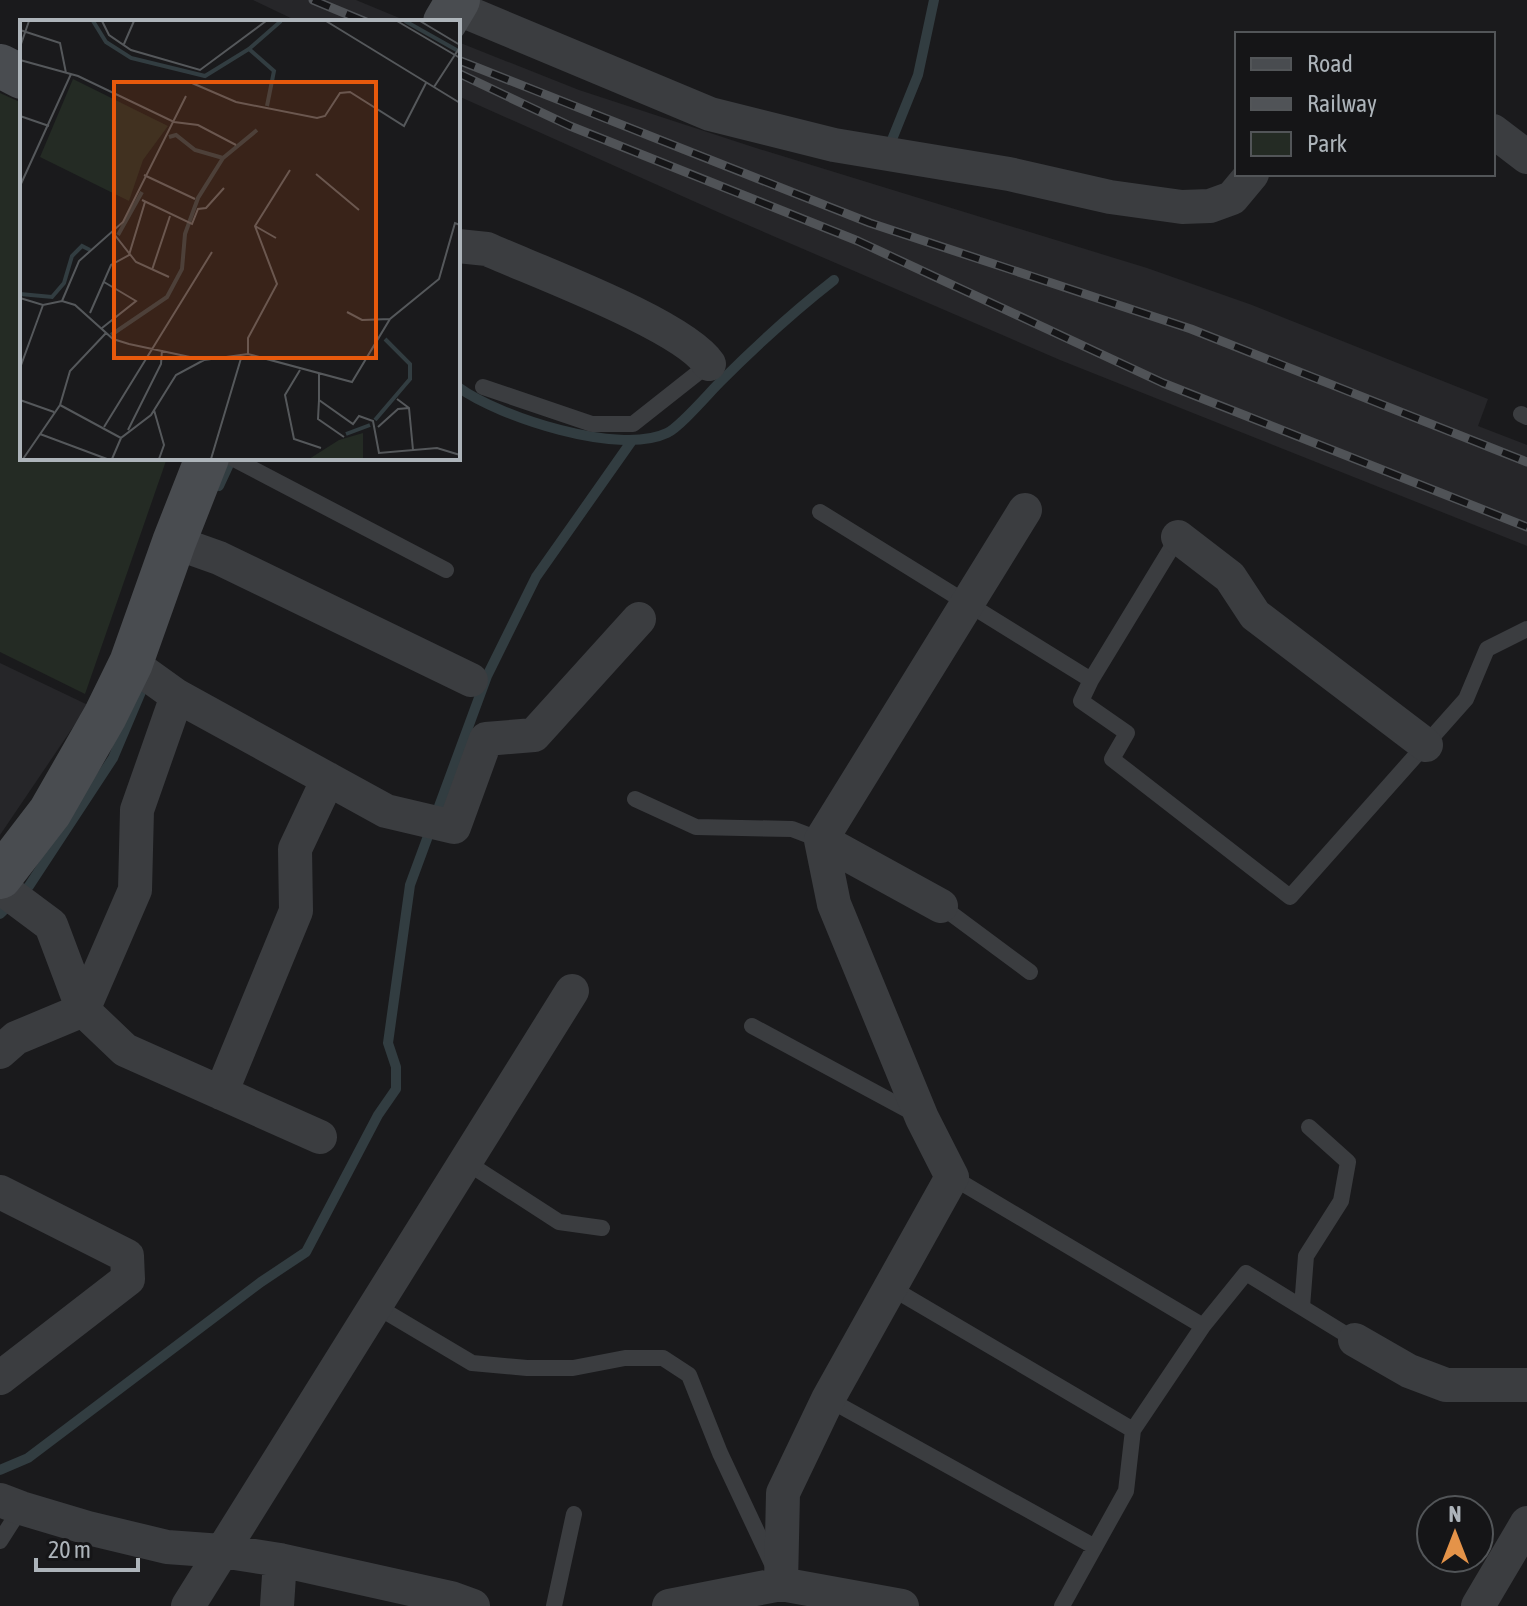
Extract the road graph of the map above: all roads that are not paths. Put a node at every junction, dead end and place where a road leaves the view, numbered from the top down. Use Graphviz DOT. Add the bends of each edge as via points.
graph roads {
  1 [pos="452,10"];
  2 [pos="0,66"];
  3 [pos="20,76"];
  4 [pos="1495,133"];
  5 [pos="1527,157"];
  6 [pos="1250,176"];
  7 [pos="460,246"];
  8 [pos="709,364"];
  9 [pos="483,387"];
  10 [pos="206,460"];
  11 [pos="236,460"];
  12 [pos="1025,510"];
  13 [pos="820,512"];
  14 [pos="1178,537"];
  15 [pos="174,542"];
  16 [pos="446,570"];
  17 [pos="969,604"];
  18 [pos="639,619"];
  19 [pos="1527,629"];
  20 [pos="131,663"];
  21 [pos="471,680"];
  22 [pos="1091,680"];
  23 [pos="177,696"];
  24 [pos="1426,745"];
  25 [pos="328,779"];
  26 [pos="635,799"];
  27 [pos="821,840"];
  28 [pos="0,877"];
  29 [pos="0,887"];
  30 [pos="941,906"];
  31 [pos="1030,972"];
  32 [pos="572,991"];
  33 [pos="83,1010"];
  34 [pos="752,1026"];
  35 [pos="0,1052"];
  36 [pos="221,1093"];
  37 [pos="922,1118"];
  38 [pos="1309,1127"];
  39 [pos="320,1137"];
  40 [pos="466,1162"];
  41 [pos="952,1177"];
  42 [pos="0,1192"];
  43 [pos="602,1228"];
  44 [pos="890,1287"];
  45 [pos="376,1306"];
  46 [pos="1302,1307"];
  47 [pos="1203,1326"];
  48 [pos="1355,1340"];
  49 [pos="0,1378"];
  50 [pos="1527,1385"];
  51 [pos="828,1399"];
  52 [pos="1133,1430"];
  53 [pos="10,1504"];
  54 [pos="574,1514"];
  55 [pos="1527,1523"];
  56 [pos="0,1541"];
  57 [pos="1095,1547"];
  58 [pos="222,1551"];
  59 [pos="280,1560"];
  60 [pos="781,1584"];
  61 [pos="743,1599"];
  62 [pos="188,1606"];
  63 [pos="277,1606"];
  64 [pos="473,1606"];
  65 [pos="554,1606"];
  66 [pos="669,1606"];
  67 [pos="902,1606"];
  68 [pos="1062,1606"];
  69 [pos="1478,1606"];
  1 -- 6 [label="street" via="710,114 834,145 1182,207 1232,198"];
  2 -- 3 [label="street"];
  4 -- 5 [label="street"];
  7 -- 8 [label="street" via="487,249 657,325"];
  8 -- 9 [label="lane" via="633,424 592,424"];
  10 -- 15 [label="street"];
  11 -- 16 [label="lane"];
  12 -- 17 [label="street"];
  13 -- 17 [label="lane"];
  14 -- 22 [label="lane"];
  14 -- 24 [label="street" via="1230,577 1255,615"];
  15 -- 20 [label="street"];
  15 -- 21 [label="street" via="219,558"];
  17 -- 22 [label="lane"];
  17 -- 27 [label="street"];
  18 -- 25 [label="street" via="534,735 486,739 454,827 386,811"];
  19 -- 24 [label="lane" via="1487,649 1466,699"];
  20 -- 23 [label="street"];
  20 -- 28 [label="street" via="50,812"];
  22 -- 24 [label="lane" via="1081,701 1127,733 1112,759 1290,897"];
  23 -- 25 [label="street"];
  23 -- 33 [label="street" via="137,810 135,890"];
  25 -- 36 [label="street" via="295,849 296,911"];
  26 -- 27 [label="lane" via="696,827 792,829"];
  27 -- 30 [label="street"];
  27 -- 37 [label="street" via="834,904"];
  29 -- 33 [label="street" via="51,925"];
  30 -- 31 [label="lane"];
  32 -- 40 [label="street"];
  33 -- 35 [label="street" via="16,1038"];
  33 -- 36 [label="street" via="125,1050"];
  34 -- 37 [label="lane"];
  36 -- 39 [label="street"];
  37 -- 41 [label="street"];
  38 -- 46 [label="lane" via="1348,1162 1341,1201 1306,1256"];
  40 -- 43 [label="lane" via="559,1222"];
  40 -- 45 [label="street"];
  41 -- 44 [label="street"];
  41 -- 47 [label="lane"];
  42 -- 49 [label="street" via="127,1256 128,1279"];
  44 -- 51 [label="street"];
  44 -- 52 [label="lane"];
  45 -- 58 [label="street"];
  45 -- 60 [label="lane" via="472,1363 573,1368 625,1358 663,1358 689,1375"];
  46 -- 47 [label="lane" via="1246,1273"];
  46 -- 48 [label="lane"];
  47 -- 52 [label="lane"];
  48 -- 50 [label="street" via="1446,1385"];
  51 -- 57 [label="lane"];
  51 -- 60 [label="street" via="783,1493"];
  52 -- 57 [label="lane" via="1126,1491"];
  53 -- 56 [label="lane"];
  53 -- 58 [label="street" via="167,1547"];
  54 -- 65 [label="lane"];
  55 -- 69 [label="street"];
  57 -- 68 [label="lane"];
  58 -- 59 [label="street"];
  58 -- 62 [label="street"];
  59 -- 63 [label="street"];
  59 -- 64 [label="street"];
  60 -- 61 [label="street"];
  60 -- 67 [label="street"];
  61 -- 66 [label="street"];
}
